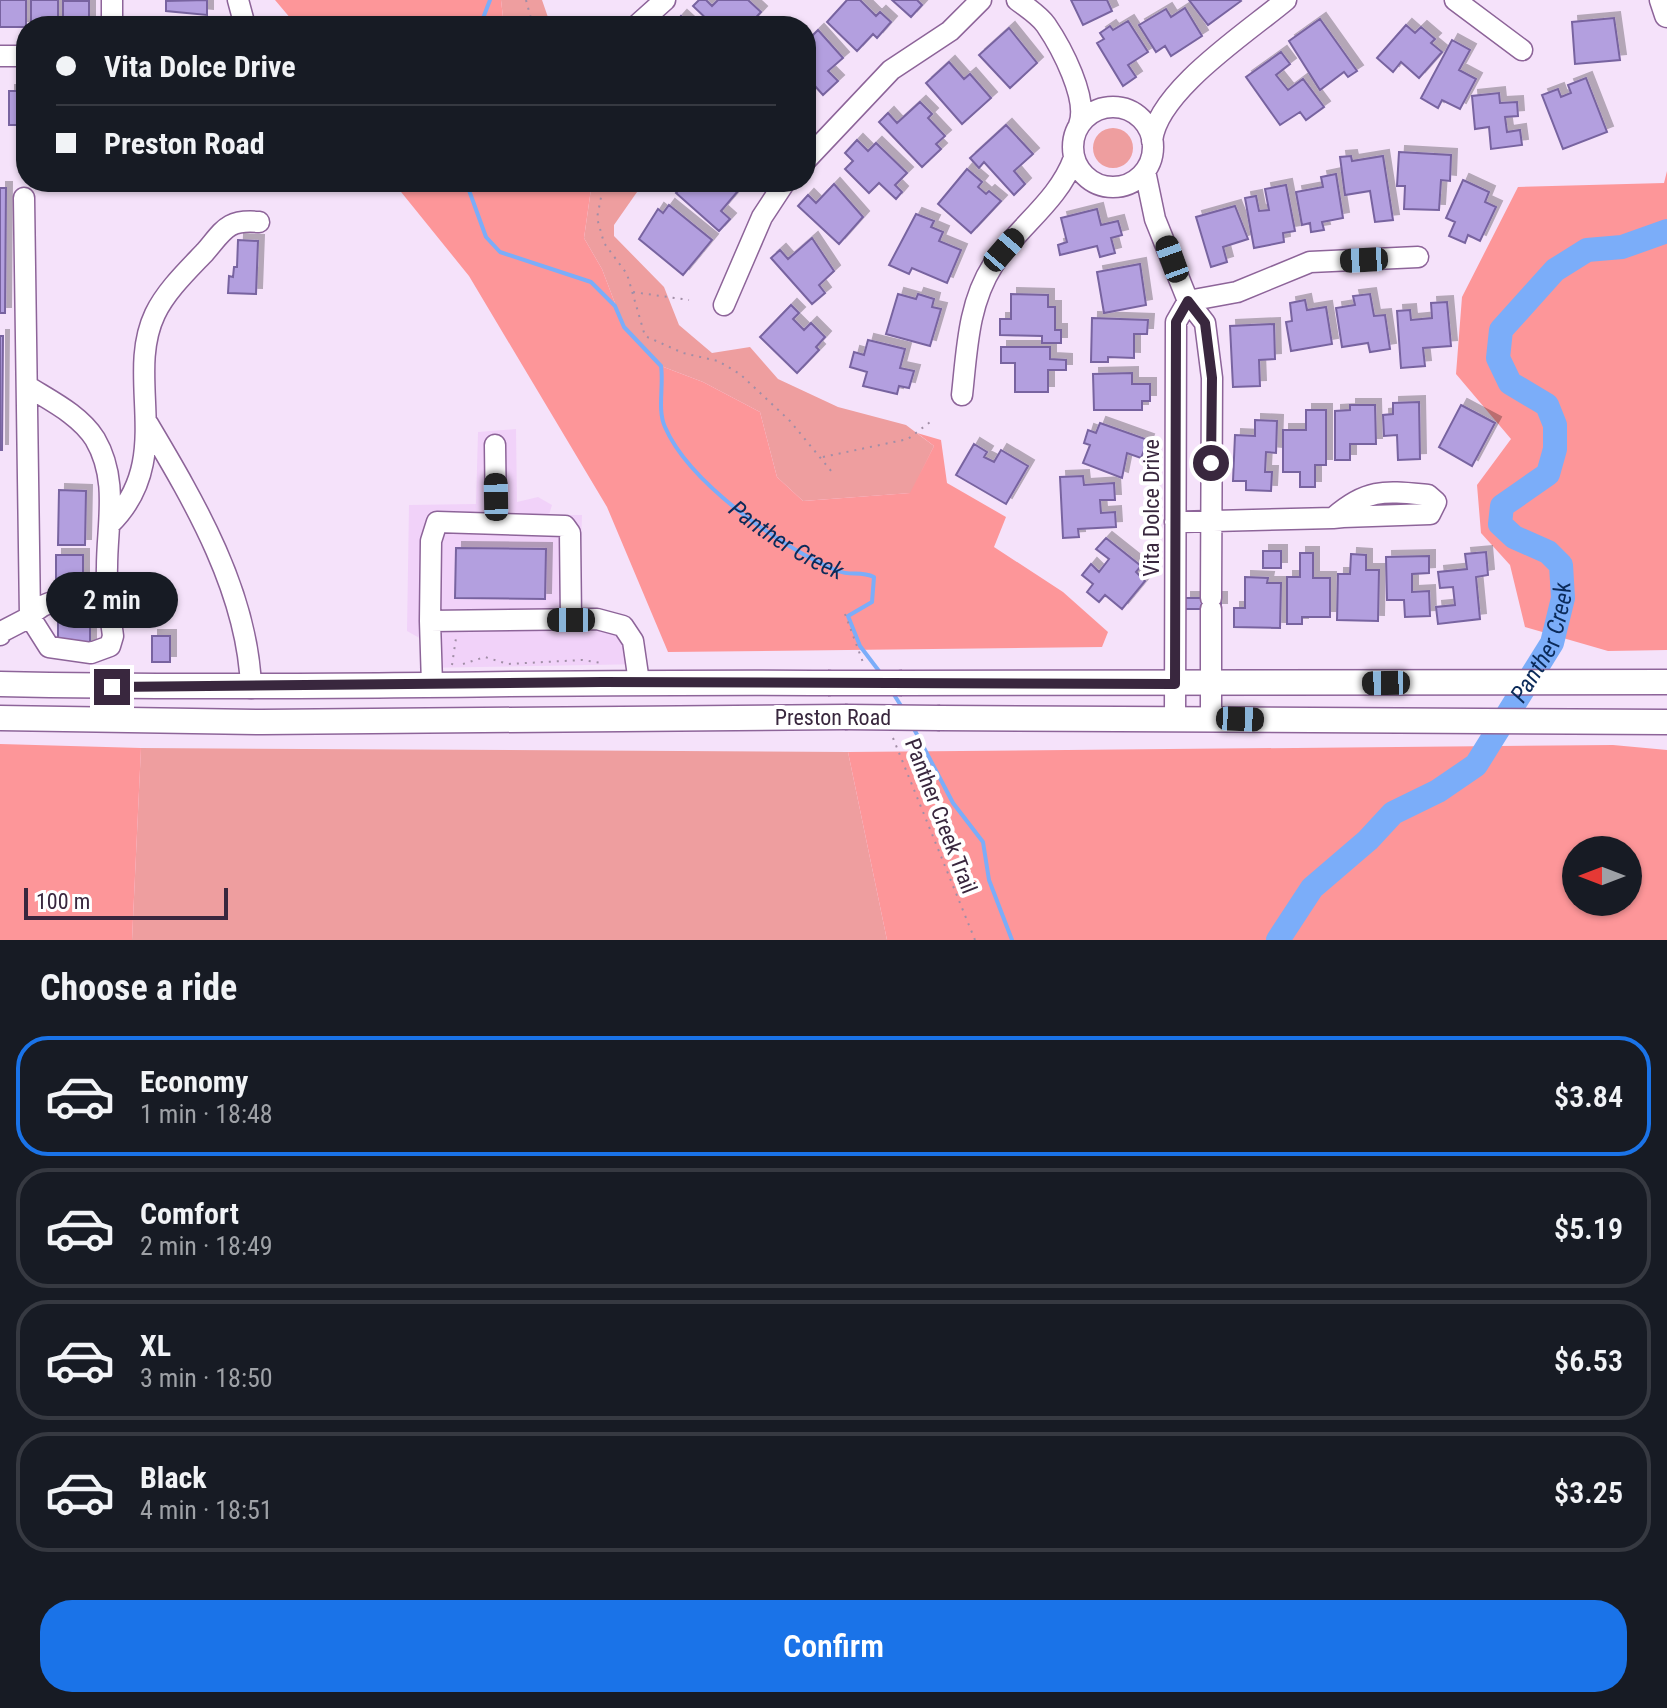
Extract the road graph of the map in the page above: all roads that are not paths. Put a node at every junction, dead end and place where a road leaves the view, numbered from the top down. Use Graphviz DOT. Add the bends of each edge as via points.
graph roads {
  1 [pos="665,0"];
  2 [pos="981,0"];
  3 [pos="1017,0"];
  4 [pos="1286,0"];
  5 [pos="1455,0"];
  6 [pos="1662,0"];
  7 [pos="1667,15"];
  8 [pos="647,16"];
  9 [pos="1522,50"];
  10 [pos="1072,74"];
  11 [pos="1177,93"];
  12 [pos="1117,108"];
  13 [pos="1079,125"];
  14 [pos="1152,141"];
  15 [pos="816,149"];
  16 [pos="1074,158"];
  17 [pos="1145,171"];
  18 [pos="1106,186"];
  19 [pos="778,192"];
  20 [pos="1053,197"];
  21 [pos="24,198"];
  22 [pos="1155,219"];
  23 [pos="259,222"];
  24 [pos="1418,257"];
  25 [pos="1188,301"];
  26 [pos="724,305"];
  27 [pos="27,386"];
  28 [pos="962,395"];
  29 [pos="148,424"];
  30 [pos="495,445"];
  31 [pos="1333,518"];
  32 [pos="1210,520"];
  33 [pos="1175,522"];
  34 [pos="496,523"];
  35 [pos="110,524"];
  36 [pos="1175,590"];
  37 [pos="109,597"];
  38 [pos="1211,600"];
  39 [pos="30,617"];
  40 [pos="571,620"];
  41 [pos="430,621"];
  42 [pos="0,633"];
  43 [pos="639,682"];
  44 [pos="1667,682"];
  45 [pos="0,684"];
  46 [pos="432,684"];
  47 [pos="1175,684"];
  48 [pos="1211,684"];
  49 [pos="251,688"];
  50 [pos="0,718"];
  51 [pos="433,718"];
  52 [pos="1175,718"];
  53 [pos="1211,718"];
  54 [pos="1667,722"];
  1 -- 8 [label="street"];
  2 -- 15 [label="street" via="950,31 891,70"];
  3 -- 10 [label="street" via="1044,22"];
  4 -- 11 [label="street"];
  5 -- 9 [label="street"];
  6 -- 7 [label="main road"];
  10 -- 12 [label="street"];
  10 -- 13 [label="street"];
  11 -- 12 [label="street" via="1142,108"];
  11 -- 14 [label="street" via="1157,121"];
  12 -- 13 [label="street" via="1097,110"];
  12 -- 14 [label="street" via="1138,116"];
  13 -- 16 [label="street"];
  14 -- 17 [label="street"];
  16 -- 18 [label="street" via="1081,171"];
  16 -- 20 [label="street"];
  17 -- 18 [label="street" via="1124,186"];
  17 -- 22 [label="street"];
  18 -- 20 [label="street" via="1080,185"];
  18 -- 22 [label="street" via="1128,192"];
  19 -- 26 [label="street"];
  20 -- 28 [label="street" via="984,280 971,322"];
  21 -- 27 [label="street"];
  22 -- 25 [label="street"];
  23 -- 29 [label="street" via="240,220 226,227 154,315 145,361"];
  24 -- 25 [label="street" via="1310,262 1237,292"];
  25 -- 32 [label="street" via="1205,323 1212,378"];
  25 -- 33 [label="street, Vita Dolce Drive" via="1176,322"];
  27 -- 35 [label="street" via="70,413 94,438 109,472"];
  27 -- 39 [label="street"];
  29 -- 35 [label="street" via="142,465 123,512"];
  29 -- 49 [label="street" via="182,480 245,626"];
  30 -- 34 [label="street"];
  31 -- 32 [label="street"];
  32 -- 33 [label="street"];
  32 -- 38 [label="street"];
  33 -- 36 [label="street, Vita Dolce Drive"];
  34 -- 40 [label="street" via="556,523 570,533"];
  34 -- 41 [label="street" via="433,526"];
  35 -- 37 [label="street"];
  36 -- 38 [label="street" via="1193,581 1204,584"];
  36 -- 47 [label="street, Vita Dolce Drive"];
  37 -- 39 [label="street" via="48,602"];
  37 -- 39 [label="street" via="110,646 91,653 49,647"];
  38 -- 48 [label="street"];
  39 -- 42 [label="street"];
  40 -- 41 [label="street"];
  40 -- 43 [label="street" via="623,626 633,641"];
  41 -- 46 [label="street"];
  43 -- 46 [label="main road, Preston Road"];
  43 -- 47 [label="main road, Preston Road, bridge"];
  44 -- 48 [label="main road, Preston Road"];
  45 -- 49 [label="main road, Preston Road"];
  46 -- 49 [label="main road, Preston Road"];
  46 -- 51 [label="main road"];
  47 -- 48 [label="main road, Preston Road"];
  47 -- 52 [label="street, Vita Dolce Drive"];
  48 -- 53 [label="street"];
  50 -- 51 [label="main road, Preston Road"];
  51 -- 52 [label="main road, Preston Road, bridge"];
  52 -- 53 [label="main road, Preston Road"];
  53 -- 54 [label="main road, Preston Road"];
}
